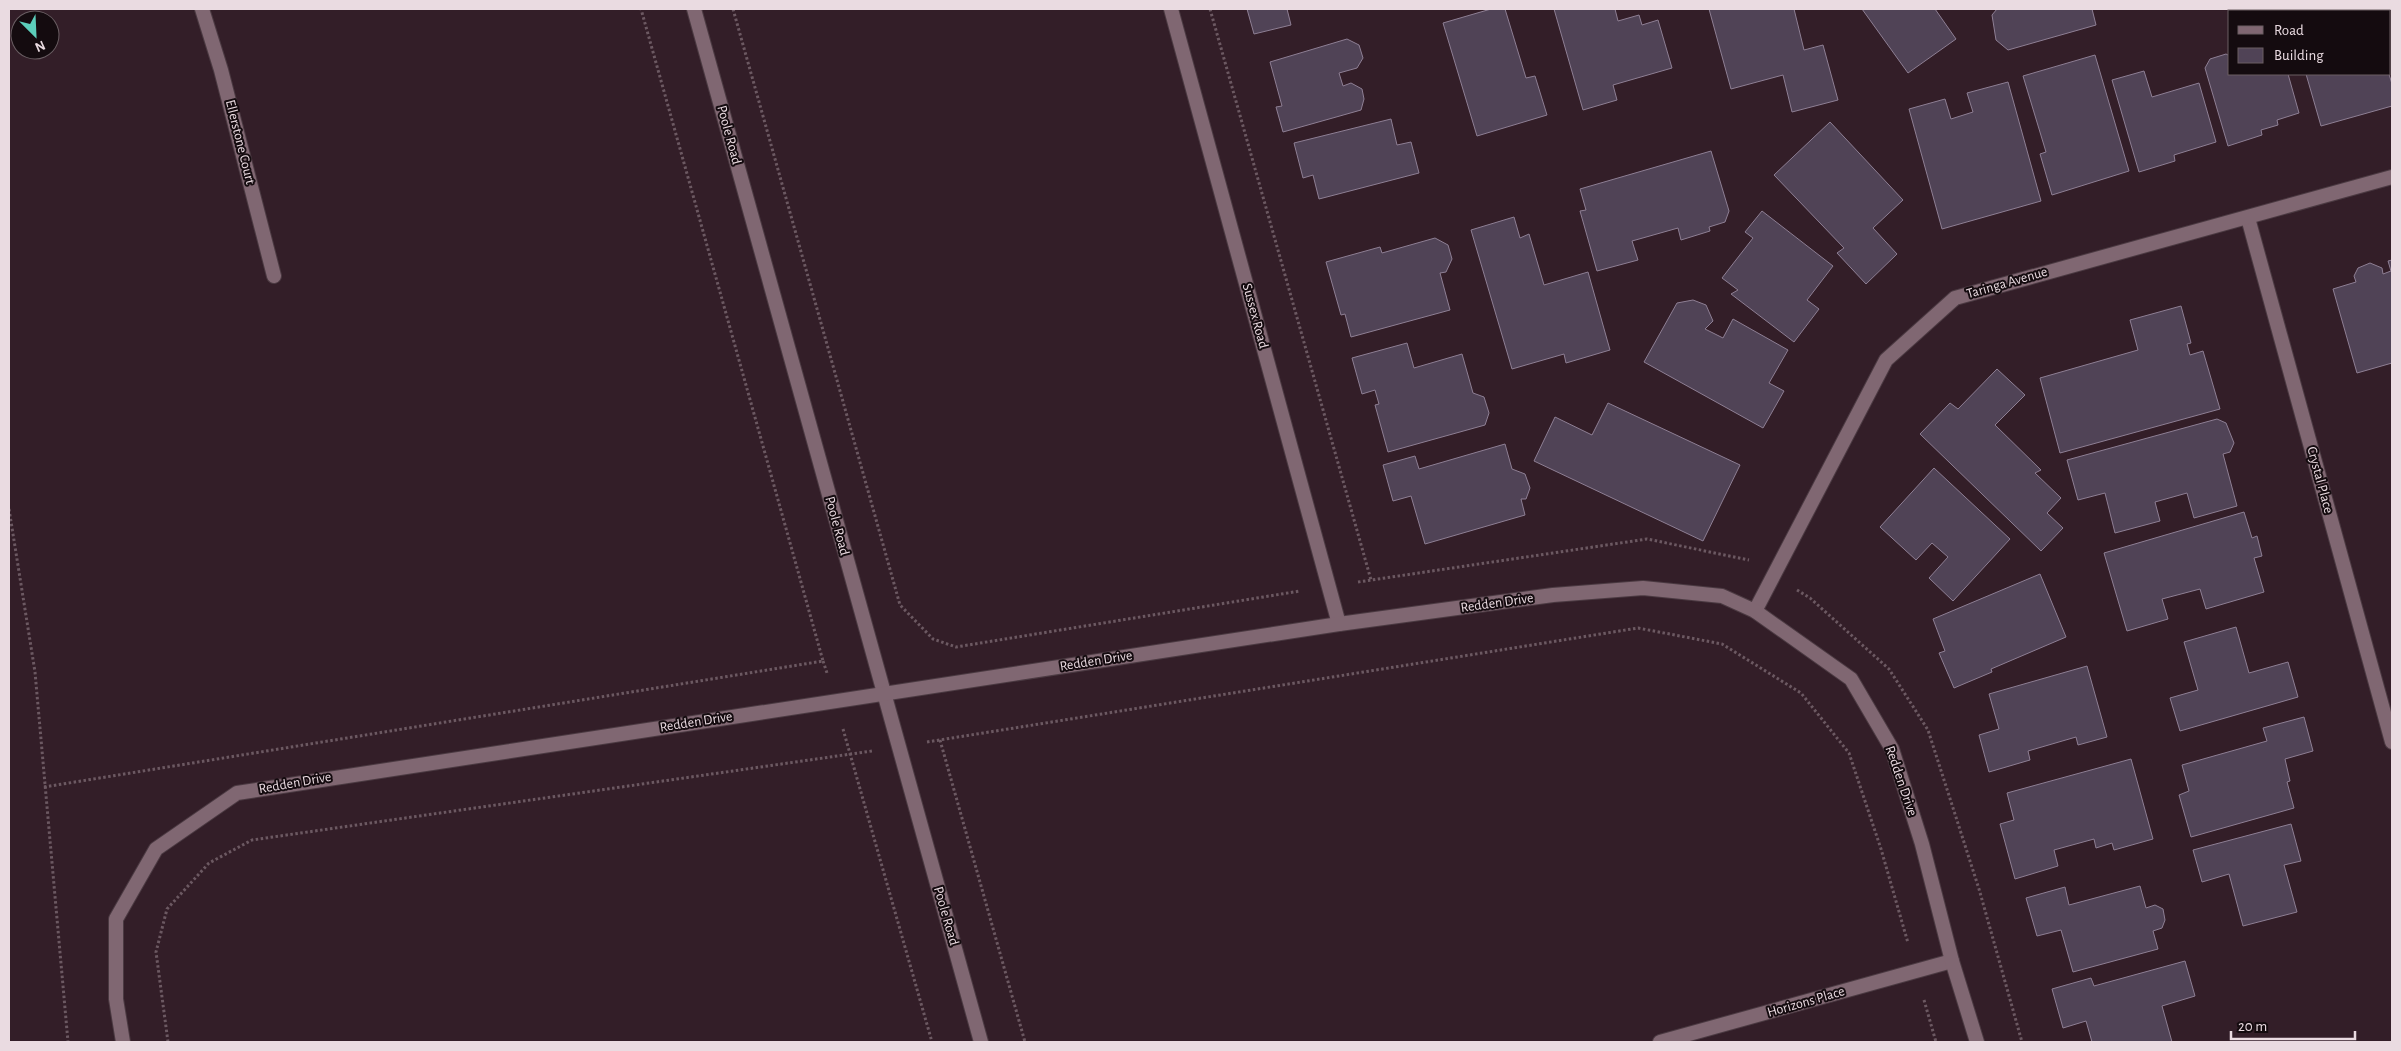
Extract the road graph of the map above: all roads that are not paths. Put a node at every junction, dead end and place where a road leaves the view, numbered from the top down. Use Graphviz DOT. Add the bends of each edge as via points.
graph roads {
  1 [pos="202,9"];
  2 [pos="694,9"];
  3 [pos="1171,9"];
  4 [pos="2392,177"];
  5 [pos="2248,218"];
  6 [pos="274,276"];
  7 [pos="1755,611"];
  8 [pos="1340,624"];
  9 [pos="883,693"];
  10 [pos="2392,742"];
  11 [pos="1952,961"];
  12 [pos="123,1042"];
  13 [pos="982,1042"];
  14 [pos="1660,1042"];
  15 [pos="1977,1042"];
  1 -- 6 [label="street, Ellerstone Court" via="222,70"];
  2 -- 9 [label="street, Poole Road"];
  3 -- 8 [label="street, Sussex Road"];
  4 -- 5 [label="street, Taringa Avenue"];
  5 -- 7 [label="street, Taringa Avenue" via="1955,298 1886,360"];
  5 -- 10 [label="street, Crystal Place"];
  7 -- 8 [label="street, Redden Drive" via="1722,596 1643,588 1553,595"];
  7 -- 11 [label="street, Redden Drive" via="1851,679 1892,749 1922,844"];
  8 -- 9 [label="street, Redden Drive"];
  9 -- 12 [label="street, Redden Drive" via="237,793 156,849 116,919 116,999"];
  9 -- 13 [label="street, Poole Road"];
  11 -- 14 [label="street, Horizons Place"];
  11 -- 15 [label="street, Redden Drive"];
}
